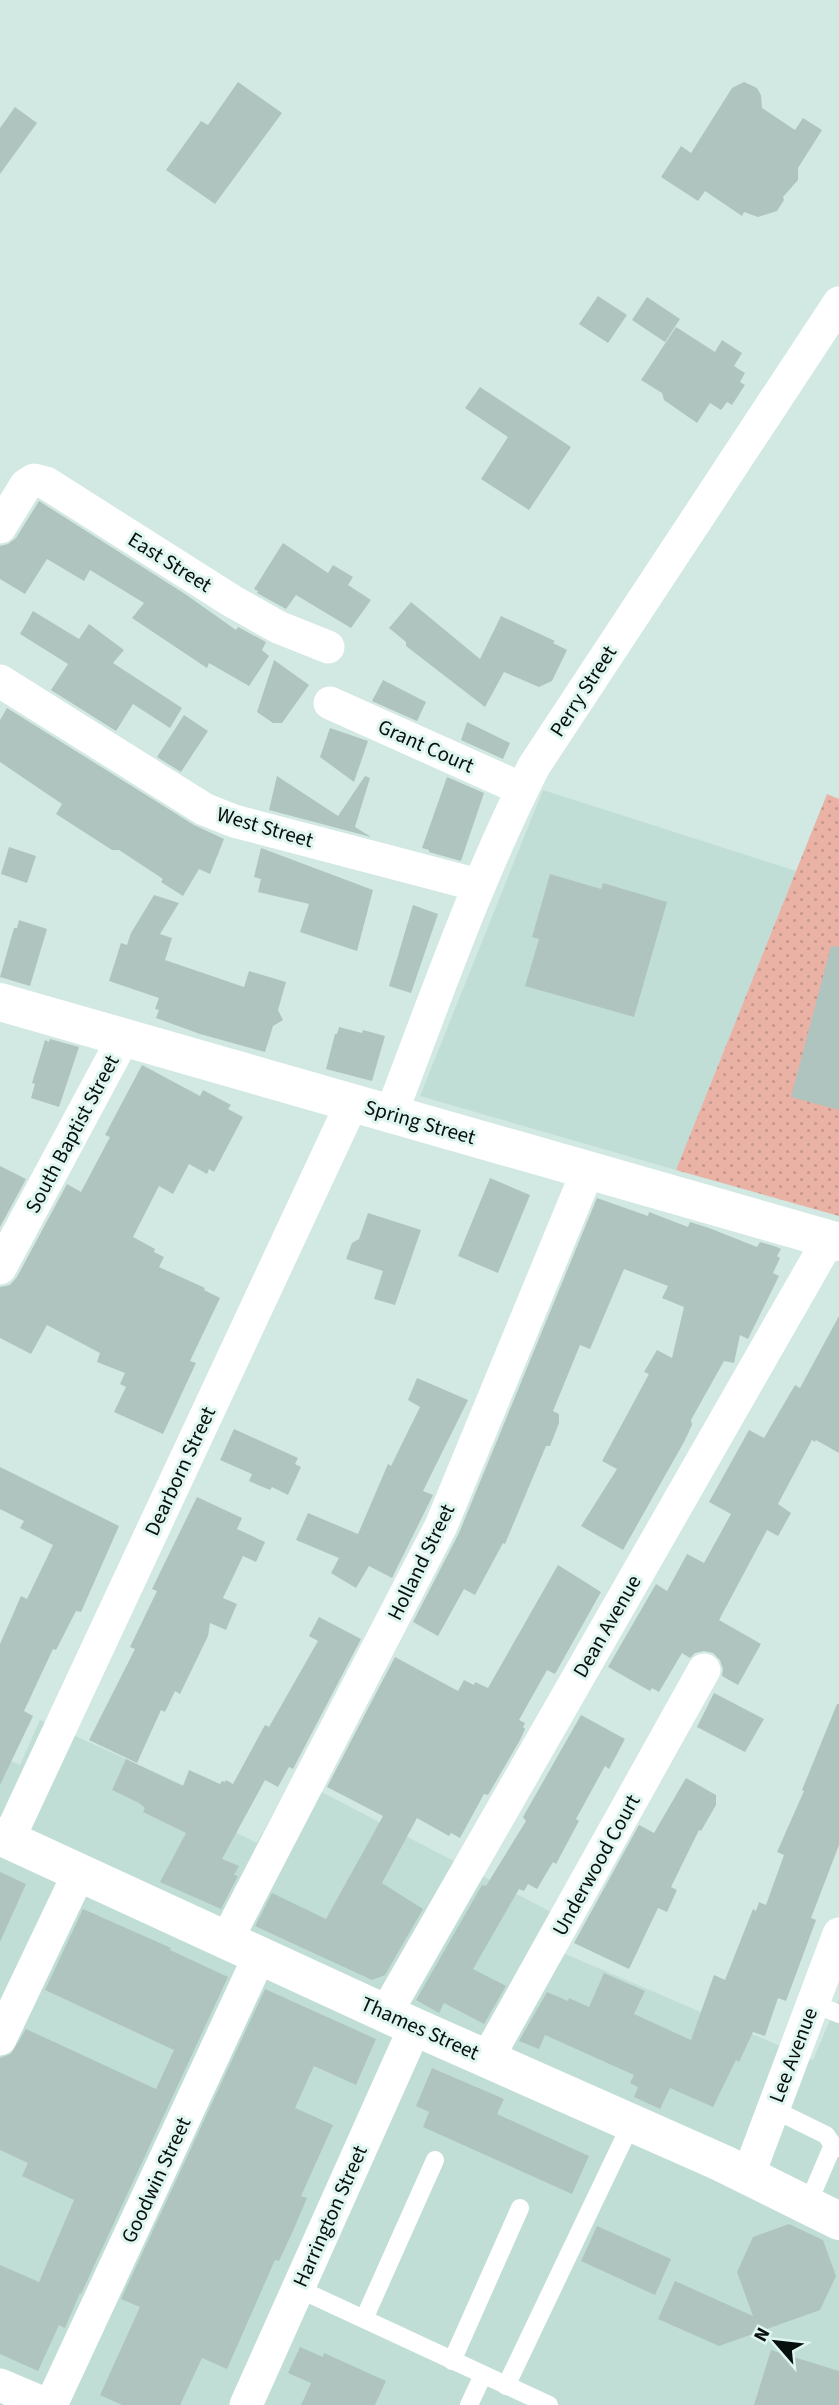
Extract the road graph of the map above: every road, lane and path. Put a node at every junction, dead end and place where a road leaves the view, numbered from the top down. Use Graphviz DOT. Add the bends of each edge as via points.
graph roads {
  1 [pos="839,303"];
  2 [pos="0,527"];
  3 [pos="328,647"];
  4 [pos="0,681"];
  5 [pos="330,703"];
  6 [pos="522,789"];
  7 [pos="478,885"];
  8 [pos="0,1002"];
  9 [pos="124,1037"];
  10 [pos="352,1103"];
  11 [pos="391,1114"];
  12 [pos="588,1170"];
  13 [pos="834,1240"];
  14 [pos="0,1268"];
  15 [pos="704,1670"];
  16 [pos="4,1838"];
  17 [pos="79,1873"];
  18 [pos="839,1934"];
  19 [pos="243,1948"];
  20 [pos="826,2009"];
  21 [pos="400,2020"];
  22 [pos="0,2039"];
  23 [pos="487,2059"];
  24 [pos="773,2109"];
  25 [pos="631,2124"];
  26 [pos="836,2146"];
  27 [pos="435,2160"];
  28 [pos="748,2176"];
  29 [pos="520,2208"];
  30 [pos="823,2213"];
  31 [pos="297,2288"];
  32 [pos="364,2319"];
  33 [pos="452,2361"];
  34 [pos="483,2375"];
  35 [pos="0,2385"];
  36 [pos="506,2386"];
  37 [pos="476,2403"];
  38 [pos="49,2405"];
  39 [pos="246,2405"];
  40 [pos="549,2405"];
  1 -- 6 [label="street, Perry Street"];
  2 -- 3 [label="street, East Street" via="26,485 34,480 46,483 232,601 278,627"];
  4 -- 7 [label="street, West Street" via="204,809 234,821"];
  5 -- 6 [label="street, Grant Court"];
  6 -- 7 [label="street, Perry Street"];
  7 -- 11 [label="street, Perry Street"];
  8 -- 9 [label="main road, Spring Street"];
  9 -- 10 [label="main road, Spring Street"];
  9 -- 14 [label="street, South Baptist Street"];
  10 -- 11 [label="main road, Spring Street"];
  10 -- 16 [label="street, Dearborn Street"];
  11 -- 12 [label="main road, Spring Street"];
  12 -- 13 [label="main road, Spring Street"];
  12 -- 19 [label="street, Holland Street" via="441,1526"];
  13 -- 21 [label="street, Dean Avenue"];
  15 -- 23 [label="street, Underwood Court"];
  16 -- 17 [label="main road, Thames Street"];
  17 -- 19 [label="main road, Thames Street"];
  17 -- 22 [label="street"];
  18 -- 20 [label="street, Lee Avenue"];
  19 -- 21 [label="main road, Thames Street"];
  19 -- 38 [label="street, Goodwin Street"];
  20 -- 24 [label="street, Lee Avenue"];
  21 -- 23 [label="main road, Thames Street"];
  21 -- 31 [label="street, Harrington Street"];
  23 -- 25 [label="main road, Thames Street"];
  24 -- 26 [label="lane" via="826,2135"];
  24 -- 28 [label="street, Lee Avenue"];
  25 -- 28 [label="main road, Thames Street"];
  25 -- 36 [label="lane"];
  26 -- 30 [label="lane"];
  27 -- 32 [label="lane"];
  28 -- 30 [label="main road, Thames Street"];
  29 -- 33 [label="lane"];
  31 -- 32 [label="lane"];
  31 -- 39 [label="street, Harrington Street"];
  32 -- 33 [label="lane"];
  33 -- 34 [label="lane"];
  34 -- 36 [label="lane"];
  34 -- 37 [label="lane"];
  35 -- 38 [label="street"];
  36 -- 40 [label="lane"];
}
